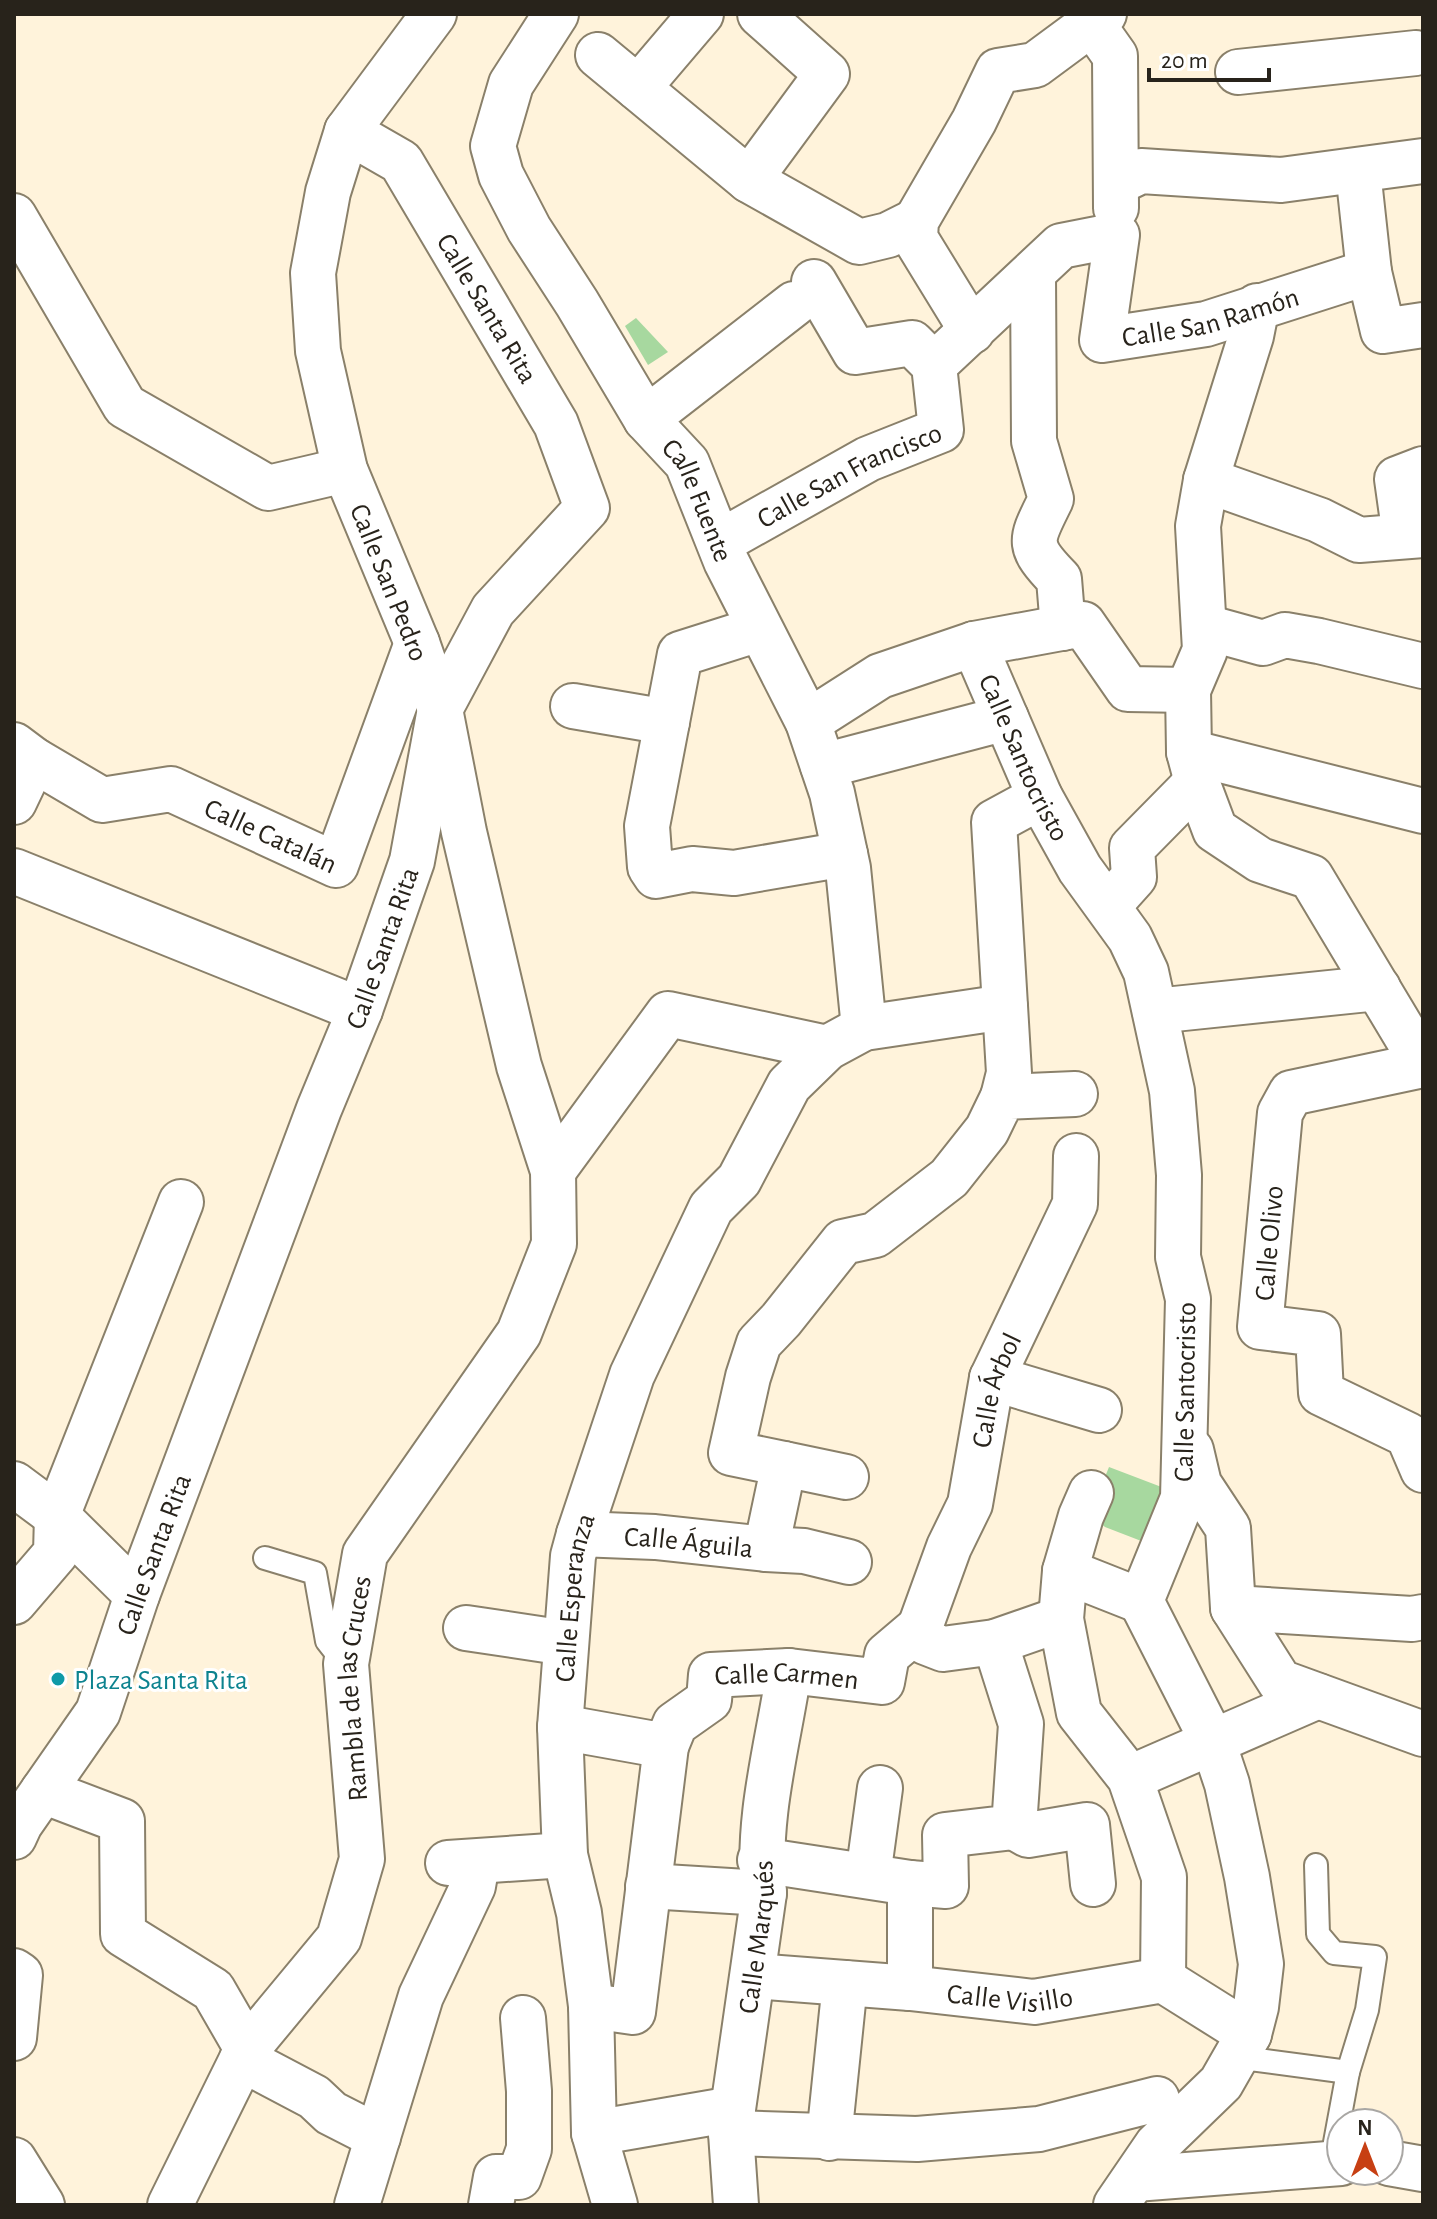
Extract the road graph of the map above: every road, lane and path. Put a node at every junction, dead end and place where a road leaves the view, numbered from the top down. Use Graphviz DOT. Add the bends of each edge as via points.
graph roads {
  1 [pos="434,14"];
  2 [pos="556,14"];
  3 [pos="701,14"];
  4 [pos="760,14"];
  5 [pos="1095,17"];
  6 [pos="1421,48"];
  7 [pos="598,55"];
  8 [pos="1238,72"];
  9 [pos="638,88"];
  10 [pos="347,131"];
  11 [pos="1423,161"];
  12 [pos="1358,171"];
  13 [pos="749,180"];
  14 [pos="1116,183"];
  15 [pos="14,216"];
  16 [pos="916,221"];
  17 [pos="1117,235"];
  18 [pos="822,270"];
  19 [pos="1369,272"];
  20 [pos="1033,275"];
  21 [pos="1257,306"];
  22 [pos="1423,325"];
  23 [pos="972,331"];
  24 [pos="934,365"];
  25 [pos="646,419"];
  26 [pos="1423,469"];
  27 [pos="345,470"];
  28 [pos="1206,480"];
  29 [pos="1414,536"];
  30 [pos="720,542"];
  31 [pos="1205,627"];
  32 [pos="1063,628"];
  33 [pos="759,629"];
  34 [pos="417,643"];
  35 [pos="974,644"];
  36 [pos="1423,666"];
  37 [pos="1188,690"];
  38 [pos="573,706"];
  39 [pos="440,709"];
  40 [pos="1006,718"];
  41 [pos="667,722"];
  42 [pos="808,722"];
  43 [pos="24,753"];
  44 [pos="823,766"];
  45 [pos="1193,767"];
  46 [pos="1040,797"];
  47 [pos="14,802"];
  48 [pos="1423,811"];
  49 [pos="845,854"];
  50 [pos="14,871"];
  51 [pos="1108,906"];
  52 [pos="1378,988"];
  53 [pos="1005,1007"];
  54 [pos="360,1010"];
  55 [pos="1155,1011"];
  56 [pos="845,1038"];
  57 [pos="1423,1065"];
  58 [pos="1075,1094"];
  59 [pos="1003,1097"];
  60 [pos="1076,1156"];
  61 [pos="553,1171"];
  62 [pos="181,1202"];
  63 [pos="992,1378"];
  64 [pos="1099,1410"];
  65 [pos="1186,1424"];
  66 [pos="784,1464"];
  67 [pos="1423,1470"];
  68 [pos="846,1477"];
  69 [pos="14,1484"];
  70 [pos="1091,1493"];
  71 [pos="57,1516"];
  72 [pos="579,1534"];
  73 [pos="766,1549"];
  74 [pos="265,1558"];
  75 [pos="849,1562"];
  76 [pos="1065,1571"];
  77 [pos="137,1595"];
  78 [pos="1141,1601"];
  79 [pos="14,1602"];
  80 [pos="1233,1608"];
  81 [pos="1423,1617"];
  82 [pos="1061,1619"];
  83 [pos="920,1627"];
  84 [pos="466,1628"];
  85 [pos="995,1642"];
  86 [pos="566,1643"];
  87 [pos="346,1664"];
  88 [pos="789,1671"];
  89 [pos="1318,1696"];
  90 [pos="560,1727"];
  91 [pos="1423,1734"];
  92 [pos="1213,1742"];
  93 [pos="666,1746"];
  94 [pos="1130,1778"];
  95 [pos="880,1788"];
  96 [pos="26,1817"];
  97 [pos="1014,1827"];
  98 [pos="565,1855"];
  99 [pos="1316,1865"];
  100 [pos="762,1876"];
  101 [pos="868,1876"];
  102 [pos="910,1883"];
  103 [pos="1093,1884"];
  104 [pos="648,1886"];
  105 [pos="14,1971"];
  106 [pos="753,1976"];
  107 [pos="1163,1980"];
  108 [pos="845,1983"];
  109 [pos="910,1988"];
  110 [pos="591,2006"];
  111 [pos="523,2018"];
  112 [pos="14,2038"];
  113 [pos="1242,2046"];
  114 [pos="245,2054"];
  115 [pos="1348,2072"];
  116 [pos="1157,2099"];
  117 [pos="1343,2107"];
  118 [pos="732,2121"];
  119 [pos="594,2133"];
  120 [pos="378,2137"];
  121 [pos="829,2138"];
  122 [pos="14,2160"];
  123 [pos="1325,2165"];
  124 [pos="1126,2192"];
  125 [pos="42,2205"];
  126 [pos="170,2205"];
  127 [pos="357,2205"];
  128 [pos="491,2205"];
  129 [pos="615,2205"];
  130 [pos="736,2205"];
  1 -- 10 [label="street, Calle San Pedro"];
  2 -- 25 [label="street, Calle Fuente" via="511,84 493,146 501,175 529,229"];
  3 -- 9 [label="street"];
  4 -- 13 [label="street" via="827,74"];
  5 -- 14 [label="street" via="1115,56"];
  5 -- 16 [label="street" via="1035,65 998,71"];
  6 -- 8 [label="street"];
  7 -- 9 [label="street"];
  9 -- 13 [label="street"];
  10 -- 27 [label="street, Calle San Pedro" via="328,192 313,273 318,351"];
  10 -- 39 [label="street, Calle Santa Rita" via="401,162 556,424 587,508 493,610"];
  11 -- 12 [label="street"];
  12 -- 14 [label="street" via="1281,180 1141,171"];
  12 -- 19 [label="street"];
  13 -- 18 [label="street"];
  14 -- 17 [label="street"];
  15 -- 27 [label="street" via="125,406 268,488"];
  16 -- 18 [label="street"];
  16 -- 23 [label="street" via="915,238"];
  17 -- 20 [label="street" via="1061,246"];
  17 -- 21 [label="street, Calle San Ramón" via="1102,340 1206,324"];
  18 -- 24 [label="street" via="855,352 912,343"];
  18 -- 25 [label="street"];
  19 -- 21 [label="street, Calle San Ramón"];
  19 -- 22 [label="street" via="1383,331"];
  20 -- 23 [label="street"];
  20 -- 32 [label="street" via="1034,441 1051,499 1033,536 1038,558 1059,579"];
  21 -- 28 [label="street"];
  23 -- 24 [label="street"];
  24 -- 30 [label="street, Calle San Francisco" via="941,430 868,459"];
  25 -- 30 [label="street, Calle Fuente" via="687,463"];
  26 -- 29 [label="street" via="1397,479"];
  27 -- 34 [label="street, Calle San Pedro"];
  28 -- 29 [label="street" via="1319,520 1359,540"];
  28 -- 31 [label="street" via="1198,526"];
  30 -- 33 [label="street, Calle Fuente"];
  31 -- 36 [label="street" via="1263,643 1285,635 1319,641"];
  31 -- 37 [label="street" via="1205,650"];
  32 -- 35 [label="street"];
  32 -- 37 [label="street" via="1083,624 1128,689"];
  33 -- 41 [label="street" via="680,654"];
  33 -- 42 [label="street, Calle Fuente"];
  34 -- 39 [label="street, Calle San Pedro"];
  34 -- 43 [label="street, Calle Catalán" via="336,865 171,789 102,800"];
  35 -- 40 [label="street, Calle Santocristo"];
  35 -- 42 [label="street" via="880,676"];
  37 -- 45 [label="street"];
  38 -- 41 [label="street"];
  39 -- 54 [label="street, Calle Santa Rita" via="412,861"];
  39 -- 61 [label="street, Calle San Pedro" via="519,1066"];
  40 -- 44 [label="street"];
  40 -- 46 [label="street, Calle Santocristo"];
  41 -- 49 [label="street" via="647,826 650,867 656,876 692,869 734,873"];
  42 -- 44 [label="street, Calle Fuente"];
  43 -- 47 [label="street"];
  44 -- 49 [label="street, Calle Fuente"];
  45 -- 48 [label="street"];
  45 -- 51 [label="street" via="1132,848 1134,877"];
  45 -- 52 [label="street" via="1215,830 1260,860 1311,877"];
  46 -- 51 [label="street, Calle Santocristo" via="1080,869"];
  46 -- 53 [label="street" via="994,822"];
  49 -- 56 [label="street, Calle Fuente"];
  50 -- 54 [label="street"];
  51 -- 55 [label="street, Calle Santocristo" via="1146,972"];
  52 -- 55 [label="street"];
  52 -- 57 [label="street"];
  53 -- 56 [label="street"];
  53 -- 59 [label="street" via="1009,1073"];
  54 -- 77 [label="street, Calle Santa Rita"];
  55 -- 65 [label="street, Calle Santocristo" via="1172,1091 1179,1175 1178,1257 1188,1299"];
  56 -- 61 [label="street" via="668,1014"];
  56 -- 72 [label="street, Calle Esperanza" via="789,1085 739,1180 711,1208 632,1375"];
  57 -- 67 [label="street, Calle Olivo" via="1291,1093 1280,1113 1260,1327 1318,1334 1321,1393 1408,1435"];
  58 -- 59 [label="street"];
  59 -- 66 [label="street" via="987,1130 949,1178 875,1235 843,1242 759,1343 731,1453"];
  60 -- 63 [label="street, Calle Árbol" via="1075,1204"];
  61 -- 87 [label="street, Rambla de las Cruces" via="554,1244 519,1333 365,1554"];
  62 -- 71 [label="street"];
  63 -- 64 [label="street"];
  63 -- 83 [label="street, Calle Árbol" via="970,1504"];
  65 -- 78 [label="street, Calle Santocristo" via="1183,1498"];
  65 -- 80 [label="street" via="1199,1484 1228,1528"];
  66 -- 68 [label="street"];
  66 -- 73 [label="street, Calle Águila"];
  69 -- 71 [label="street"];
  70 -- 76 [label="street"];
  71 -- 77 [label="street"];
  71 -- 79 [label="street" via="56,1553"];
  72 -- 73 [label="street, Calle Águila"];
  72 -- 86 [label="street, Calle Esperanza"];
  73 -- 75 [label="street"];
  74 -- 87 [label="lane" via="315,1573 327,1641"];
  76 -- 78 [label="street"];
  76 -- 82 [label="street"];
  77 -- 96 [label="street, Calle Santa Rita" via="98,1712"];
  78 -- 92 [label="street"];
  80 -- 81 [label="street"];
  80 -- 89 [label="street" via="1280,1682"];
  82 -- 85 [label="street"];
  82 -- 94 [label="street" via="1079,1713"];
  83 -- 85 [label="street" via="925,1642 943,1649"];
  83 -- 88 [label="street, Calle Carmen" via="887,1655 882,1682"];
  84 -- 86 [label="street"];
  85 -- 97 [label="street" via="1021,1724"];
  86 -- 90 [label="street, Calle Esperanza"];
  87 -- 114 [label="street, Rambla de las Cruces" via="362,1859 339,1938"];
  88 -- 93 [label="street, Calle Carmen" via="711,1675 709,1700 675,1724"];
  88 -- 100 [label="street, Calle Marqués" via="771,1771"];
  89 -- 91 [label="street"];
  89 -- 92 [label="street"];
  90 -- 93 [label="street"];
  90 -- 98 [label="street, Calle Esperanza"];
  92 -- 94 [label="street"];
  92 -- 113 [label="street" via="1227,1784 1261,1964 1256,2007"];
  93 -- 104 [label="street"];
  94 -- 107 [label="street" via="1164,1877"];
  95 -- 101 [label="street"];
  96 -- 114 [label="street" via="122,1821 123,1934 213,1990"];
  97 -- 102 [label="street" via="945,1835 946,1886"];
  97 -- 103 [label="street" via="1028,1835 1087,1825"];
  98 -- 110 [label="street, Calle Esperanza"];
  98 -- 120 [label="street" via="462,1863 473,1886 421,1996"];
  99 -- 115 [label="lane" via="1318,1934 1334,1953 1375,1957 1367,2010"];
  100 -- 101 [label="street"];
  100 -- 104 [label="street"];
  100 -- 106 [label="street, Calle Marqués"];
  101 -- 102 [label="street"];
  102 -- 109 [label="street"];
  104 -- 110 [label="street" via="633,2012"];
  105 -- 112 [label="street" via="20,1975"];
  106 -- 108 [label="street, Calle Visillo"];
  106 -- 118 [label="street, Calle Marqués"];
  107 -- 109 [label="street, Calle Visillo" via="1034,2002"];
  107 -- 113 [label="street"];
  108 -- 109 [label="street, Calle Visillo"];
  108 -- 121 [label="street"];
  110 -- 119 [label="street, Calle Esperanza"];
  111 -- 128 [label="street" via="529,2149 519,2177 496,2177"];
  113 -- 115 [label="lane"];
  113 -- 124 [label="street" via="1221,2083 1157,2145"];
  114 -- 120 [label="street" via="331,2113"];
  114 -- 126 [label="street, Rambla de las Cruces"];
  115 -- 117 [label="lane"];
  116 -- 121 [label="street" via="1039,2129 917,2139"];
  118 -- 119 [label="street"];
  118 -- 121 [label="street"];
  118 -- 130 [label="street, Calle Marqués"];
  119 -- 129 [label="street, Calle Esperanza"];
  120 -- 127 [label="street"];
  122 -- 125 [label="street"];
  123 -- 124 [label="street"];
}
